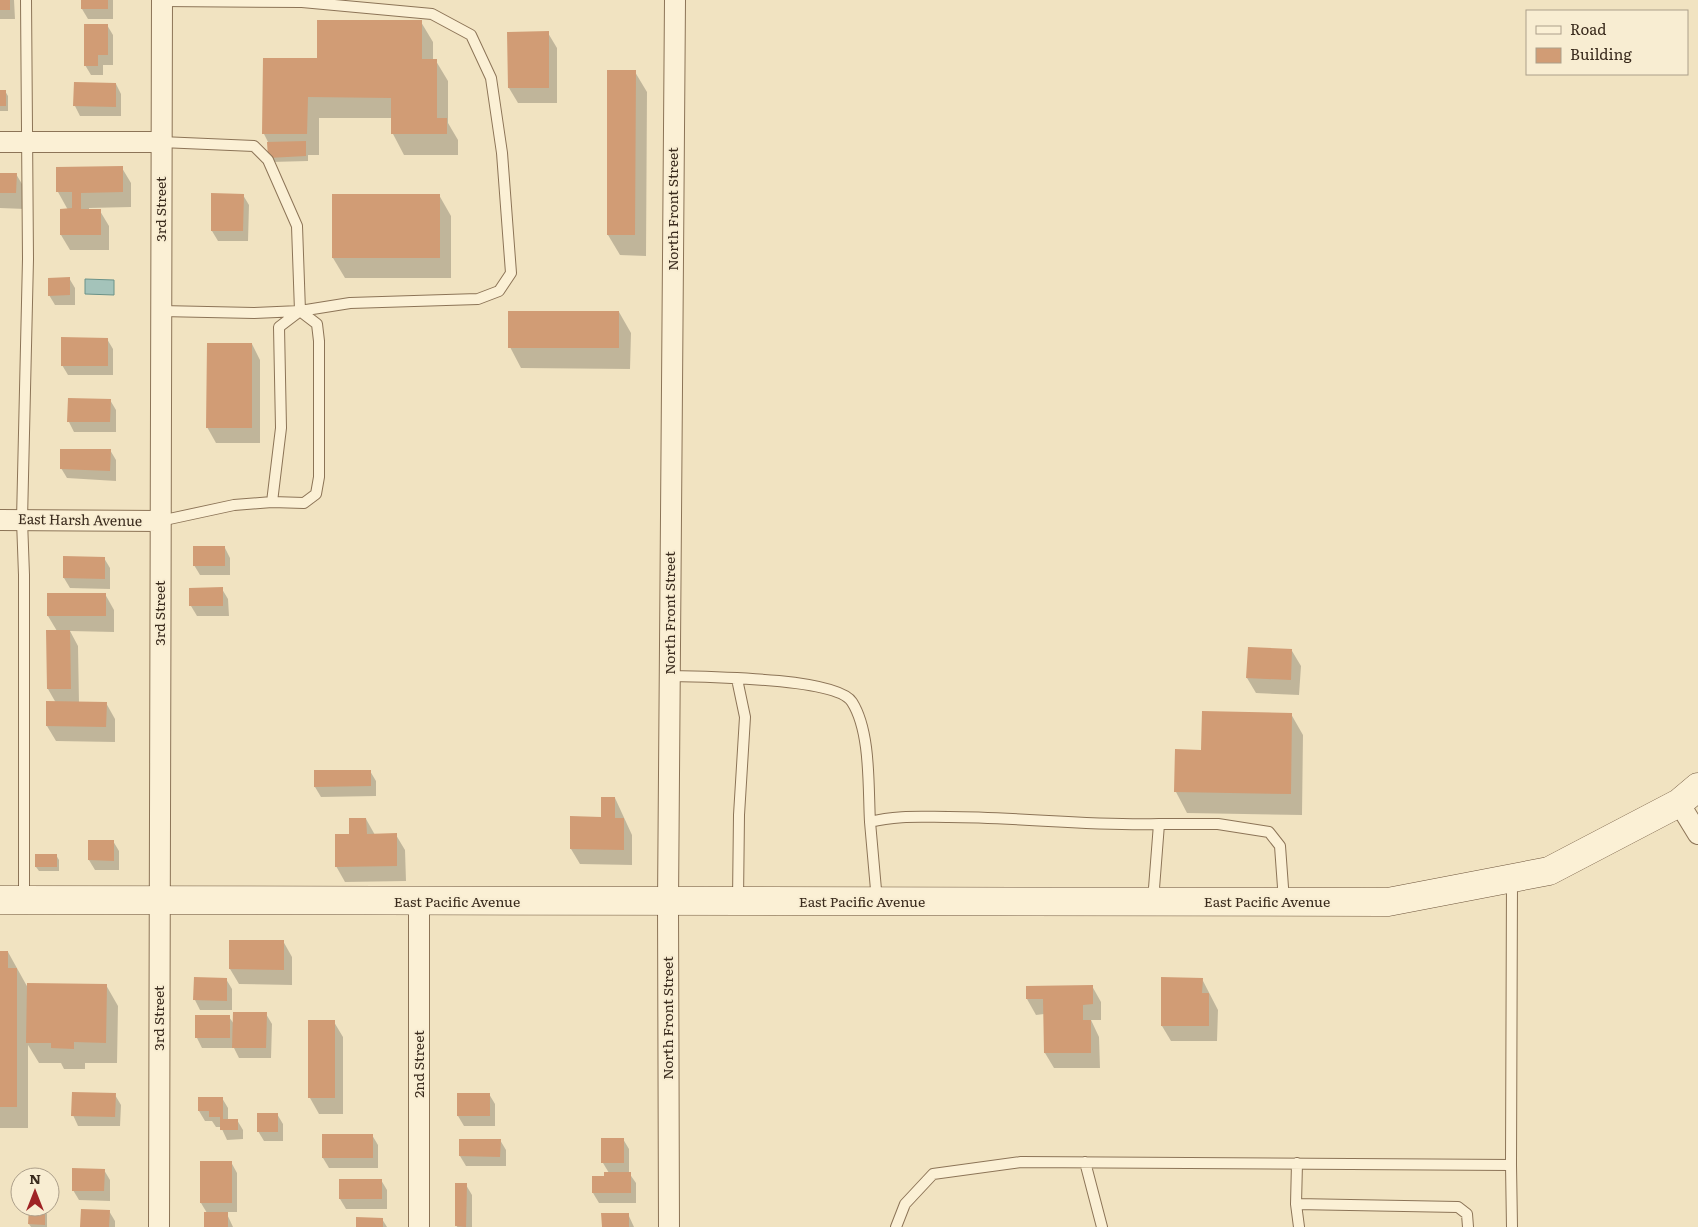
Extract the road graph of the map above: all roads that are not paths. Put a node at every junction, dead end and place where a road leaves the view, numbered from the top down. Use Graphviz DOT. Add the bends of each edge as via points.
graph roads {
  1 [pos="26,0"];
  2 [pos="675,0"];
  3 [pos="162,1"];
  4 [pos="0,142"];
  5 [pos="26,142"];
  6 [pos="161,142"];
  7 [pos="161,311"];
  8 [pos="300,312"];
  9 [pos="272,502"];
  10 [pos="0,520"];
  11 [pos="22,520"];
  12 [pos="160,521"];
  13 [pos="669,676"];
  14 [pos="737,679"];
  15 [pos="1689,795"];
  16 [pos="870,822"];
  17 [pos="1159,824"];
  18 [pos="1698,834"];
  19 [pos="1512,879"];
  20 [pos="12,900"];
  21 [pos="160,901"];
  22 [pos="419,902"];
  23 [pos="668,902"];
  24 [pos="738,902"];
  25 [pos="877,902"];
  26 [pos="1153,902"];
  27 [pos="1284,902"];
  28 [pos="1085,1162"];
  29 [pos="1297,1163"];
  30 [pos="1511,1165"];
  31 [pos="1296,1204"];
  32 [pos="159,1227"];
  33 [pos="419,1227"];
  34 [pos="669,1227"];
  35 [pos="896,1227"];
  36 [pos="1102,1227"];
  37 [pos="1299,1227"];
  38 [pos="1468,1227"];
  39 [pos="1512,1227"];
  1 -- 5 [label="lane"];
  2 -- 13 [label="street, North Front Street"];
  3 -- 6 [label="street, 3rd Street"];
  3 -- 8 [label="lane" via="302,2 432,14 471,35 491,78 502,153 511,274 499,291 478,299 350,303"];
  4 -- 5 [label="street"];
  5 -- 6 [label="street"];
  5 -- 11 [label="lane" via="28,259"];
  6 -- 7 [label="street, 3rd Street"];
  6 -- 8 [label="lane" via="254,146 268,160 296,226"];
  7 -- 8 [label="lane"];
  7 -- 12 [label="street, 3rd Street"];
  8 -- 9 [label="lane" via="279,327 281,428"];
  8 -- 9 [label="lane" via="317,324 319,477 316,494 304,503"];
  9 -- 12 [label="lane" via="234,505"];
  10 -- 11 [label="street, East Harsh Avenue"];
  11 -- 12 [label="street, East Harsh Avenue"];
  11 -- 20 [label="lane" via="24,575"];
  12 -- 21 [label="street, 3rd Street"];
  13 -- 14 [label="lane"];
  13 -- 23 [label="street, North Front Street"];
  14 -- 16 [label="lane" via="831,689 851,701 864,735"];
  14 -- 24 [label="lane" via="745,717"];
  15 -- 18 [label="street"];
  15 -- 19 [label="main road, East Pacific Avenue" via="1549,872"];
  16 -- 17 [label="lane" via="890,817 983,817"];
  16 -- 25 [label="lane"];
  17 -- 26 [label="lane"];
  17 -- 27 [label="lane" via="1218,824 1269,832 1280,846"];
  19 -- 27 [label="main road, East Pacific Avenue" via="1388,902"];
  19 -- 30 [label="lane"];
  20 -- 21 [label="main road, East Pacific Avenue"];
  21 -- 22 [label="main road, East Pacific Avenue"];
  21 -- 32 [label="street, 3rd Street"];
  22 -- 23 [label="main road, East Pacific Avenue"];
  22 -- 33 [label="street, 2nd Street"];
  23 -- 24 [label="main road, East Pacific Avenue"];
  23 -- 34 [label="street, North Front Street"];
  24 -- 25 [label="main road, East Pacific Avenue"];
  25 -- 26 [label="main road, East Pacific Avenue"];
  26 -- 27 [label="main road, East Pacific Avenue"];
  28 -- 29 [label="lane"];
  28 -- 35 [label="lane" via="1021,1162 933,1174 905,1204"];
  28 -- 36 [label="lane"];
  29 -- 30 [label="lane"];
  29 -- 31 [label="lane"];
  30 -- 39 [label="lane"];
  31 -- 37 [label="lane"];
  31 -- 38 [label="lane" via="1458,1207 1467,1214"];
}
